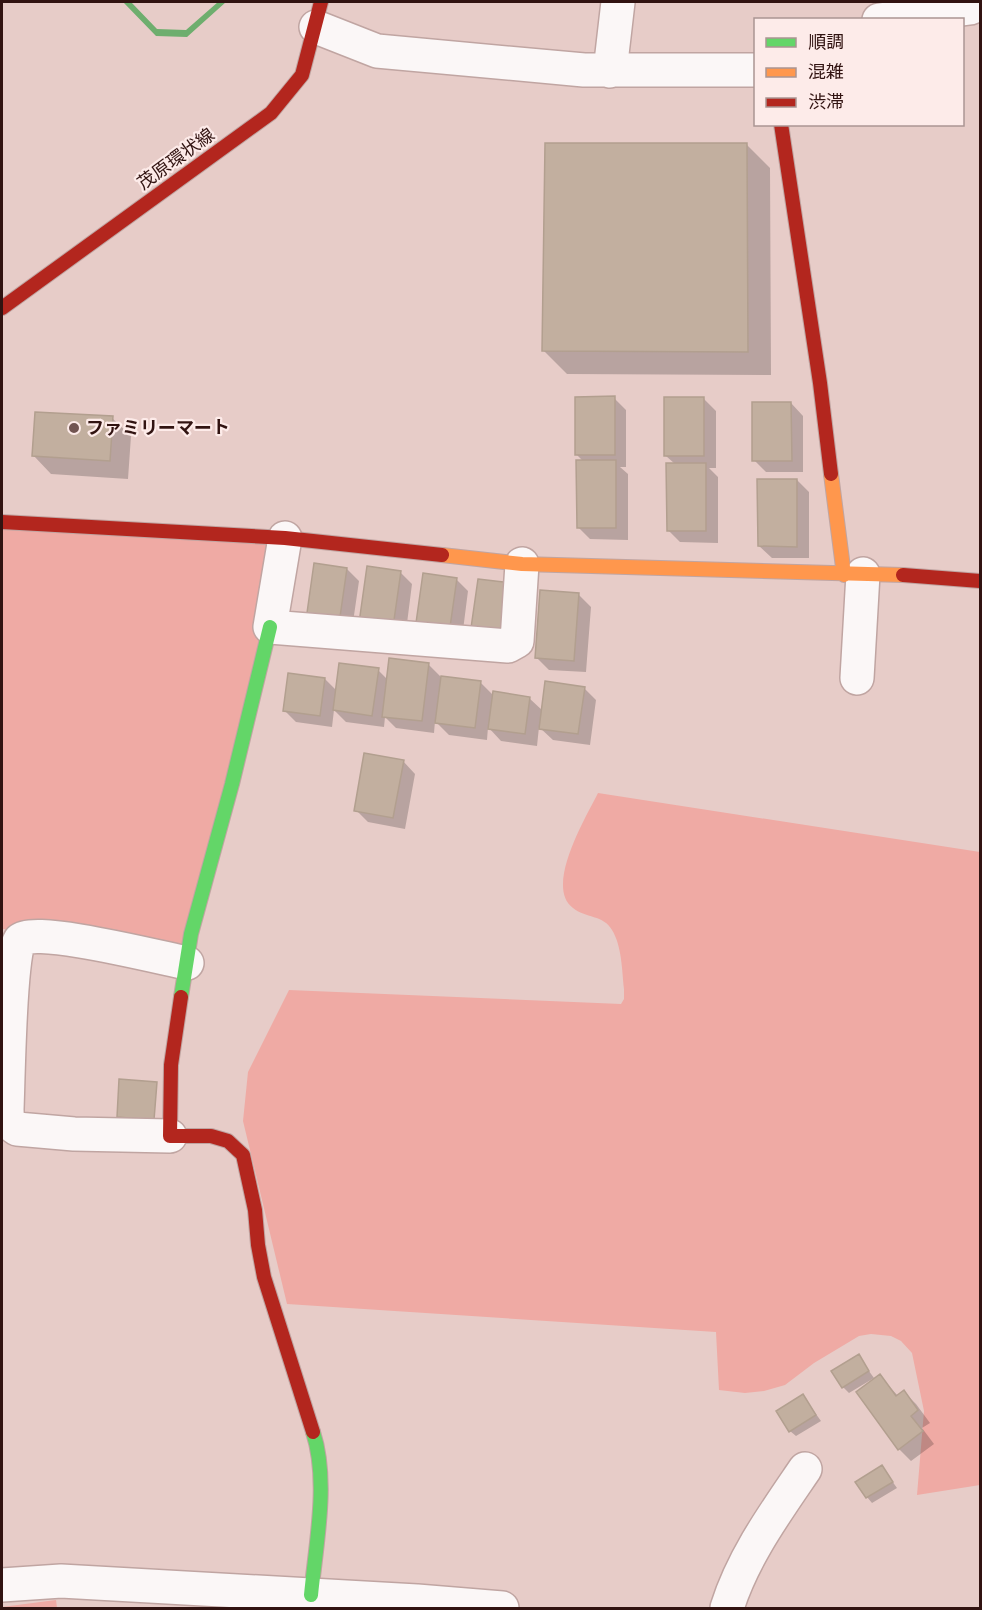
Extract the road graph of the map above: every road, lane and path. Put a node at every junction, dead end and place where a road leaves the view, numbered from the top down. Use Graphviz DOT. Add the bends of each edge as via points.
graph roads {
  1 [pos="618,2"];
  2 [pos="861,2"];
  3 [pos="981,4"];
  4 [pos="319,14"];
  5 [pos="865,18"];
  6 [pos="894,18"];
  7 [pos="754,70"];
  8 [pos="610,71"];
  9 [pos="781,126"];
  10 [pos="2,308"];
  11 [pos="2,522"];
  12 [pos="285,538"];
  13 [pos="522,564"];
  14 [pos="854,574"];
  15 [pos="981,581"];
  16 [pos="270,627"];
  17 [pos="857,678"];
  18 [pos="187,963"];
  19 [pos="170,1136"];
  20 [pos="805,1469"];
  21 [pos="2,1585"];
  22 [pos="311,1595"];
  23 [pos="502,1608"];
  24 [pos="727,1608"];
  1 -- 8 [label="street"];
  2 -- 5 [label="street"];
  3 -- 6 [label="street"];
  4 -- 8 [label="street" via="377,51"];
  4 -- 10 [label="street, 茂原環状線" via="302,75 271,113"];
  7 -- 8 [label="street"];
  9 -- 14 [label="street"];
  11 -- 12 [label="street"];
  12 -- 13 [label="street"];
  12 -- 16 [label="street"];
  13 -- 14 [label="street"];
  13 -- 16 [label="street" via="517,641 508,646"];
  14 -- 15 [label="street"];
  14 -- 17 [label="street"];
  16 -- 18 [label="street" via="191,934"];
  18 -- 19 [label="street" via="171,1065"];
  18 -- 19 [label="street" via="41,935 26,936 17,943 14,958 7,1109 11,1126 74,1134"];
  19 -- 22 [label="street" via="211,1136 228,1141 243,1155 264,1276 319,1449 322,1474"];
  20 -- 24 [label="street" via="758,1540 736,1581"];
  21 -- 22 [label="street" via="61,1581"];
  22 -- 23 [label="street"];
}
